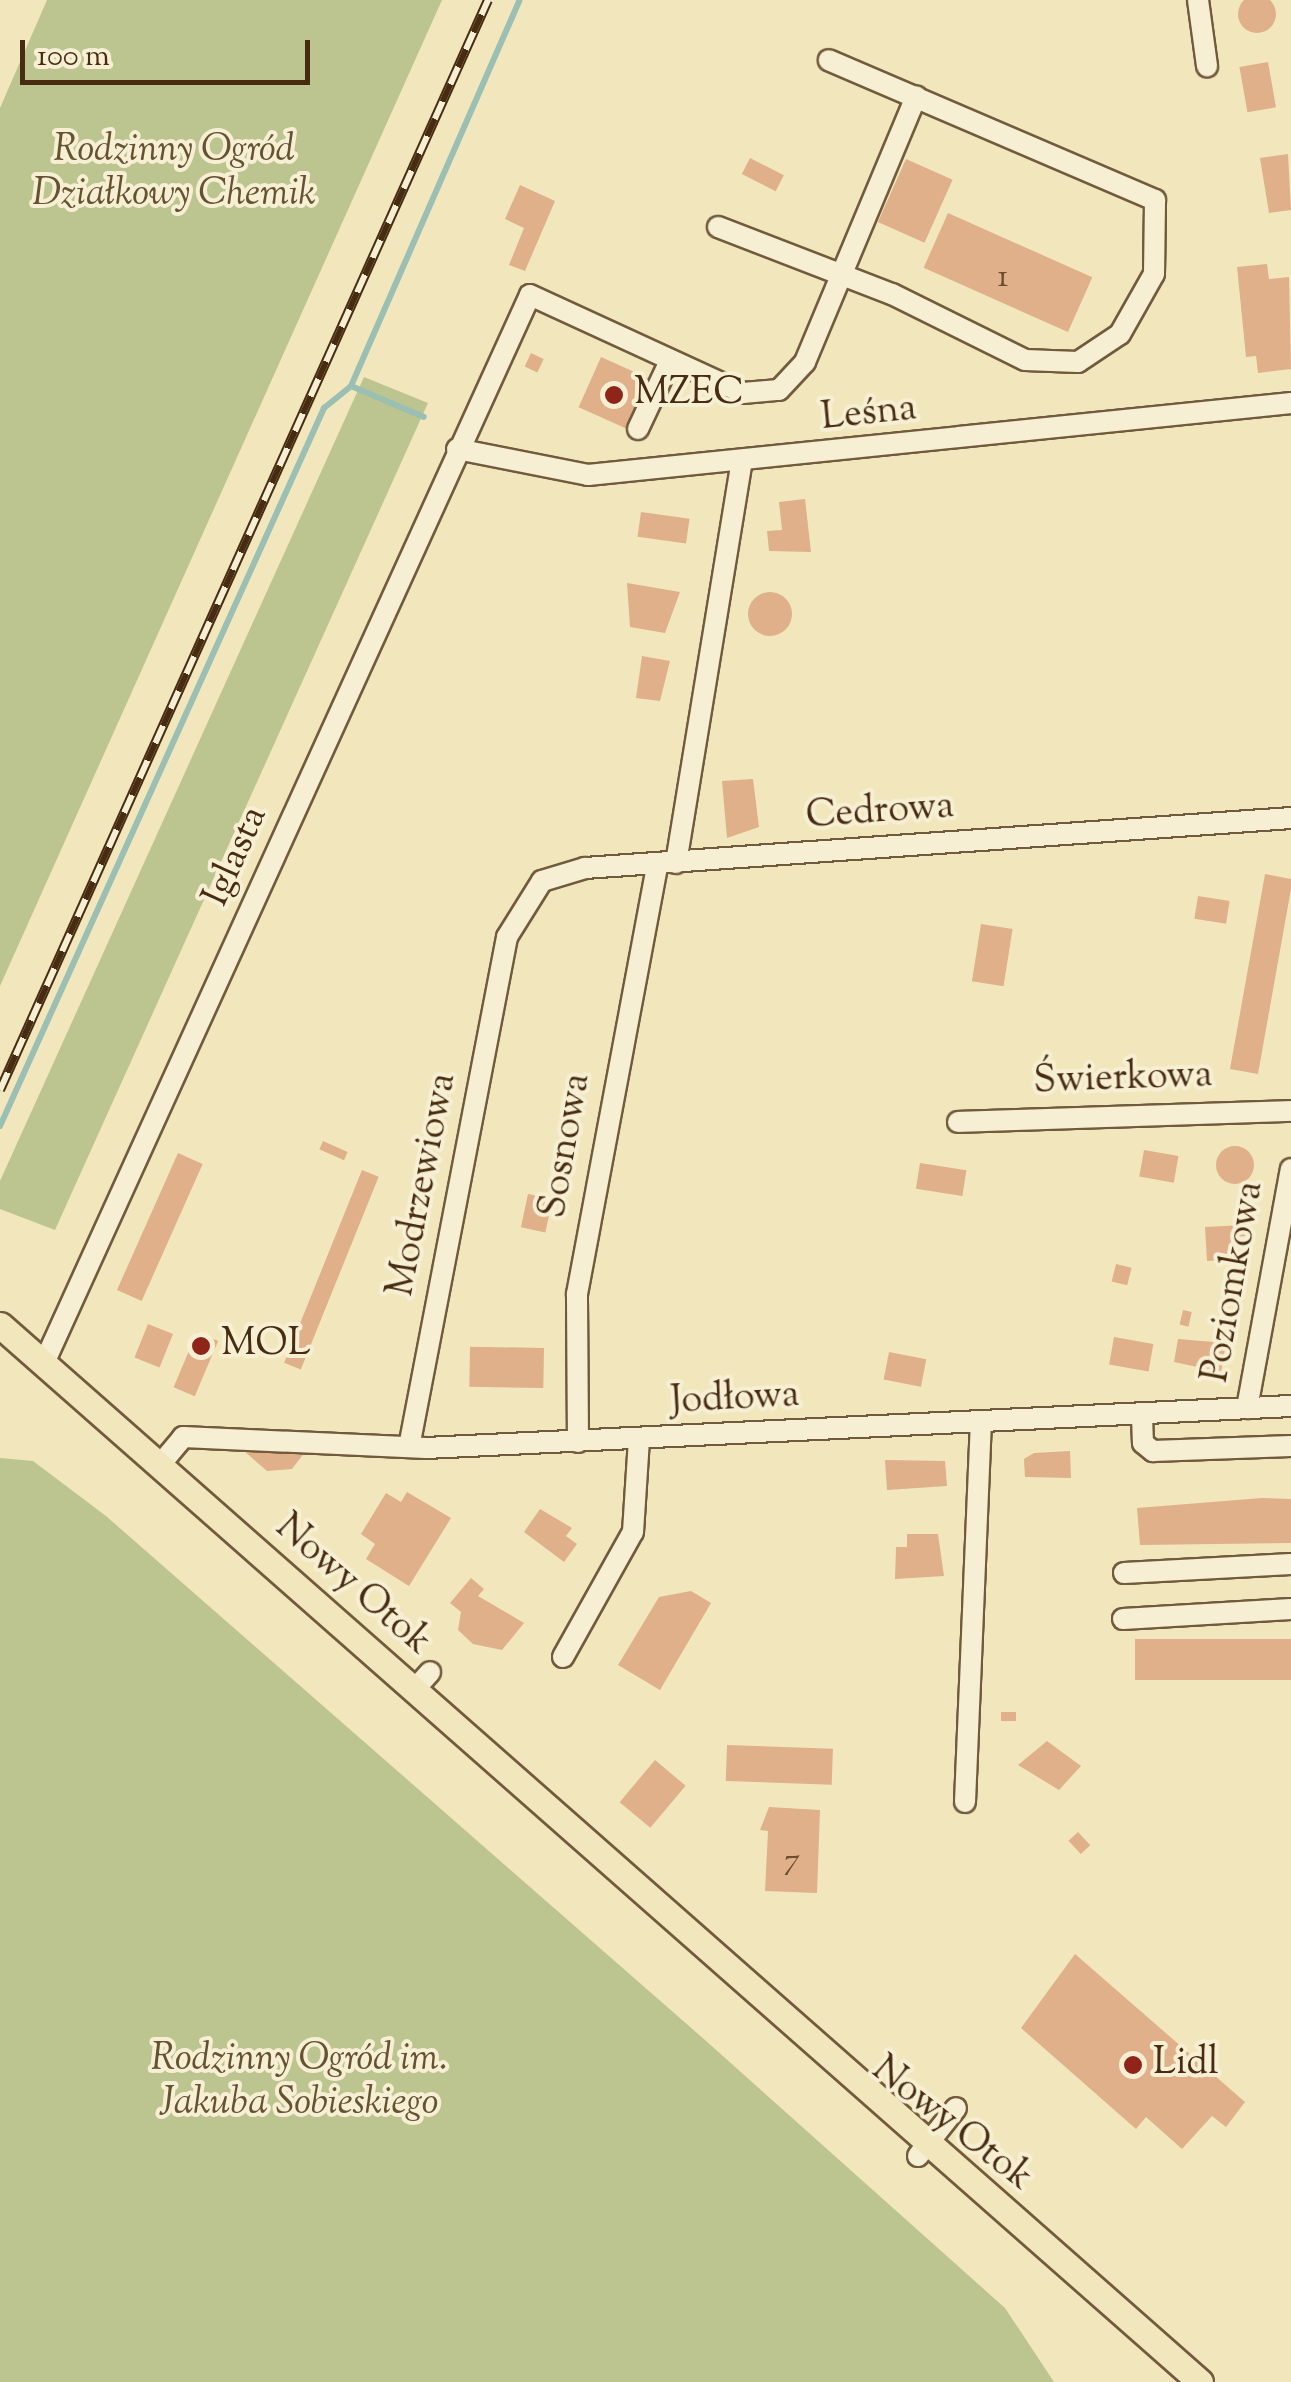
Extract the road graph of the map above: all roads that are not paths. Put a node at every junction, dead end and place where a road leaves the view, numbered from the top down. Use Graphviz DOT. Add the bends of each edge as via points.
graph roads {
  1 [pos="1198,0"];
  2 [pos="828,60"];
  3 [pos="1206,66"];
  4 [pos="916,96"];
  5 [pos="718,228"];
  6 [pos="840,279"];
  7 [pos="670,361"];
  8 [pos="1291,404"];
  9 [pos="638,429"];
  10 [pos="456,450"];
  11 [pos="740,464"];
  12 [pos="1291,818"];
  13 [pos="667,864"];
  14 [pos="508,937"];
  15 [pos="1291,1111"];
  16 [pos="958,1122"];
  17 [pos="1291,1169"];
  18 [pos="0,1325"];
  19 [pos="44,1364"];
  20 [pos="1291,1406"];
  21 [pos="1247,1408"];
  22 [pos="1142,1416"];
  23 [pos="981,1423"];
  24 [pos="638,1440"];
  25 [pos="578,1442"];
  26 [pos="1291,1446"];
  27 [pos="409,1447"];
  28 [pos="159,1466"];
  29 [pos="1291,1564"];
  30 [pos="1124,1573"];
  31 [pos="1291,1609"];
  32 [pos="1123,1619"];
  33 [pos="563,1657"];
  34 [pos="964,1802"];
  35 [pos="956,2108"];
  36 [pos="923,2149"];
  37 [pos="1200,2382"];
  1 -- 3 [label="street"];
  2 -- 4 [label="street"];
  4 -- 6 [label="street"];
  4 -- 6 [label="street" via="1155,200 1154,274 1108,350 1051,364"];
  5 -- 6 [label="street"];
  6 -- 7 [label="street" via="805,362 779,390 743,394"];
  7 -- 9 [label="street"];
  7 -- 10 [label="street, Iglasta" via="530,295"];
  8 -- 11 [label="street, Leśna"];
  10 -- 11 [label="street, Leśna" via="588,475"];
  10 -- 19 [label="street, Iglasta"];
  11 -- 13 [label="street, Sosnowa"];
  12 -- 13 [label="street, Cedrowa"];
  13 -- 14 [label="street, Cedrowa" via="585,868 542,881"];
  13 -- 25 [label="street, Sosnowa" via="577,1294"];
  14 -- 27 [label="street, Modrzewiowa"];
  15 -- 16 [label="street, Świerkowa"];
  17 -- 21 [label="street, Poziomkowa"];
  18 -- 19 [label="main road, Nowy Otok"];
  19 -- 28 [label="main road, Nowy Otok"];
  20 -- 21 [label="street, Jodłowa"];
  21 -- 22 [label="street, Jodłowa"];
  22 -- 23 [label="street, Jodłowa"];
  22 -- 26 [label="street" via="1143,1443 1153,1451"];
  23 -- 24 [label="street, Jodłowa"];
  23 -- 34 [label="street"];
  24 -- 25 [label="street, Jodłowa"];
  24 -- 33 [label="street" via="633,1532"];
  25 -- 27 [label="street, Jodłowa"];
  27 -- 28 [label="street, Jodłowa" via="182,1437"];
  28 -- 36 [label="main road, Nowy Otok" via="422,1681"];
  29 -- 30 [label="street"];
  31 -- 32 [label="street"];
  35 -- 36 [label="street"];
  36 -- 37 [label="main road, Nowy Otok" via="1032,2234"];
}
